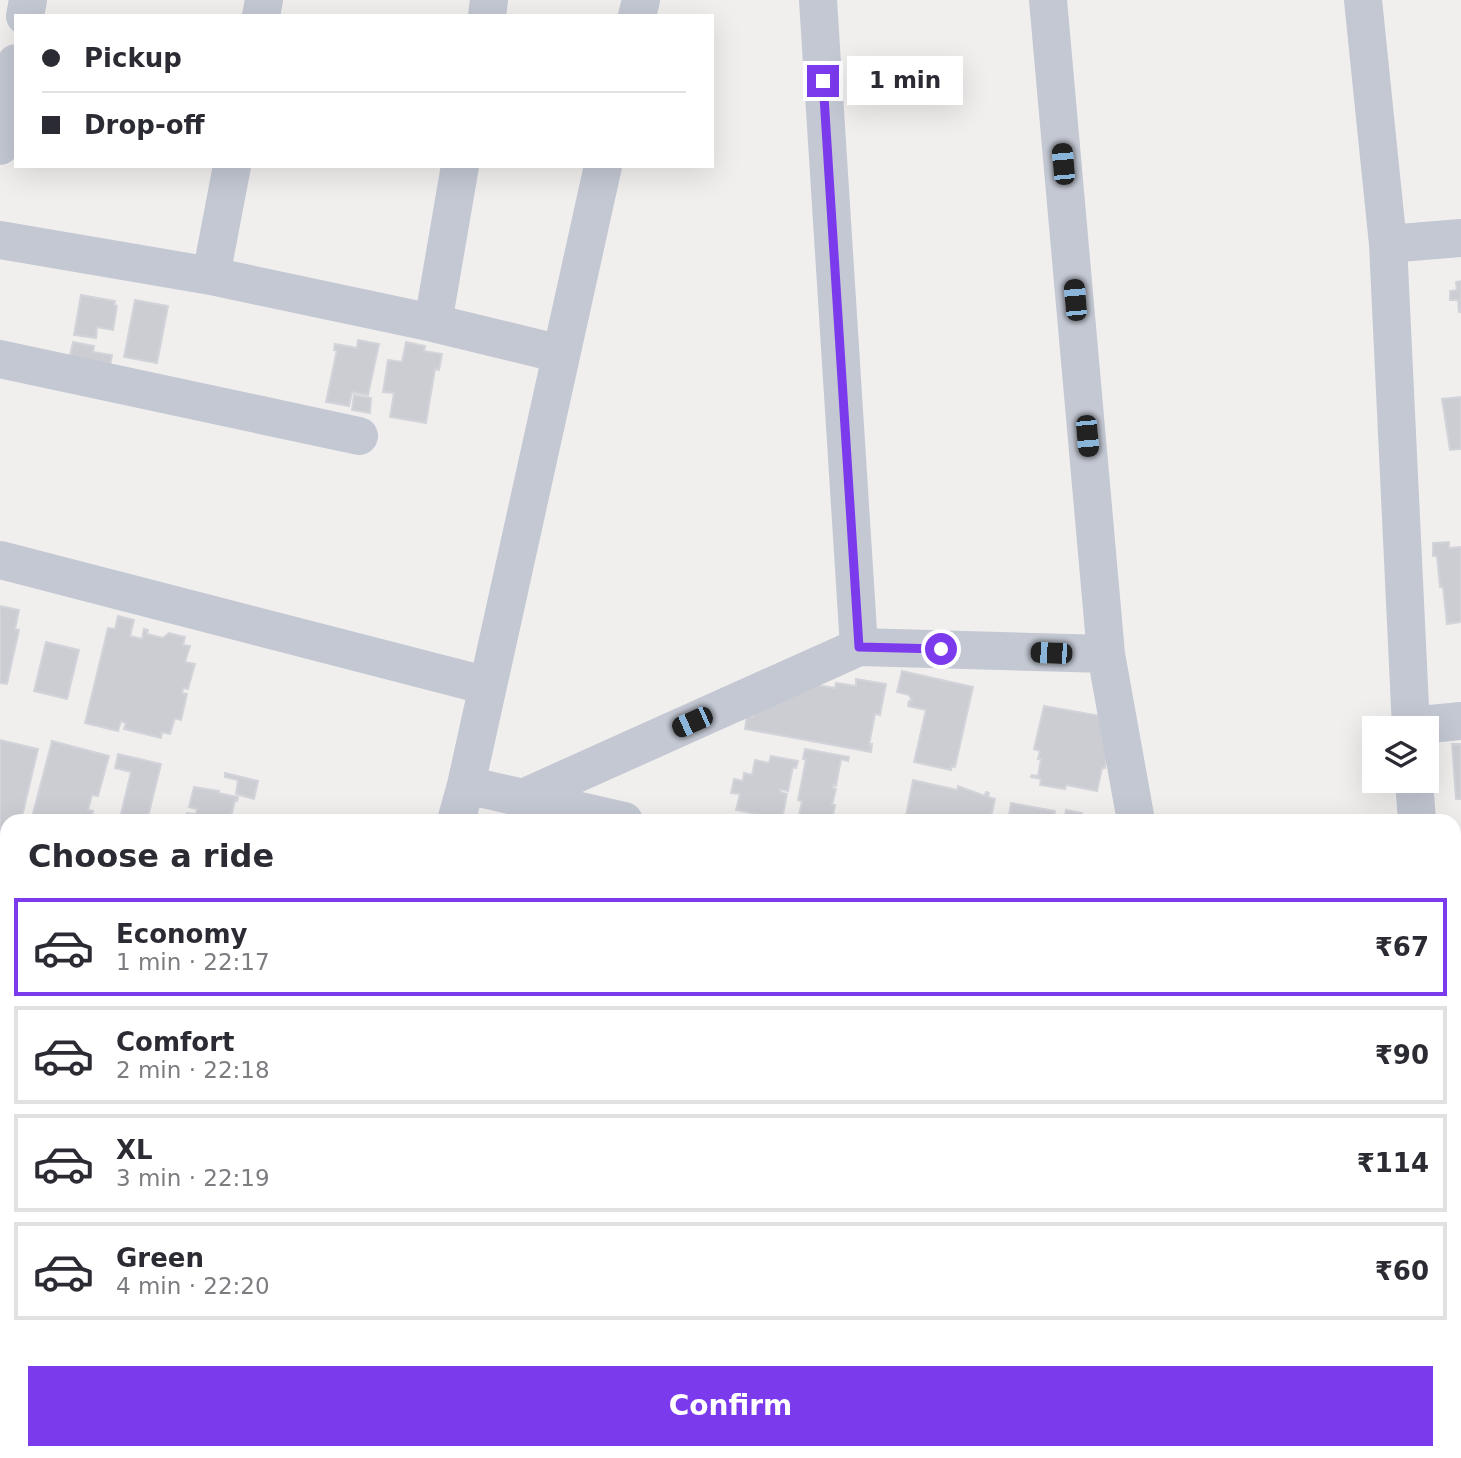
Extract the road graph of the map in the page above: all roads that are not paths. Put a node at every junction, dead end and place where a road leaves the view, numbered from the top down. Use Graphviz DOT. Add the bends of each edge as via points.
graph roads {
  1 [pos="818,0"];
  2 [pos="1048,0"];
  3 [pos="1363,0"];
  4 [pos="14,73"];
  5 [pos="0,146"];
  6 [pos="232,168"];
  7 [pos="460,168"];
  8 [pos="603,168"];
  9 [pos="1461,237"];
  10 [pos="0,240"];
  11 [pos="1388,243"];
  12 [pos="211,276"];
  13 [pos="433,323"];
  14 [pos="561,354"];
  15 [pos="0,359"];
  16 [pos="359,436"];
  17 [pos="0,560"];
  18 [pos="859,647"];
  19 [pos="1106,654"];
  20 [pos="488,686"];
  21 [pos="1410,716"];
  22 [pos="1461,721"];
  23 [pos="1439,724"];
  24 [pos="466,785"];
  25 [pos="1415,793"];
  26 [pos="525,796"];
  27 [pos="458,814"];
  28 [pos="596,814"];
  29 [pos="1135,814"];
  30 [pos="1416,814"];
  1 -- 18 [label="street"];
  2 -- 19 [label="street"];
  3 -- 11 [label="street"];
  4 -- 5 [label="street"];
  6 -- 12 [label="street"];
  7 -- 13 [label="street"];
  8 -- 14 [label="street"];
  9 -- 11 [label="street"];
  10 -- 12 [label="street"];
  11 -- 21 [label="street"];
  12 -- 13 [label="street"];
  13 -- 14 [label="street"];
  14 -- 20 [label="street"];
  15 -- 16 [label="street"];
  17 -- 20 [label="street"];
  18 -- 19 [label="street"];
  18 -- 26 [label="street"];
  19 -- 29 [label="street"];
  20 -- 24 [label="street"];
  22 -- 23 [label="street"];
  24 -- 26 [label="street"];
  24 -- 27 [label="street"];
  25 -- 30 [label="street"];
  26 -- 28 [label="street"];
}
